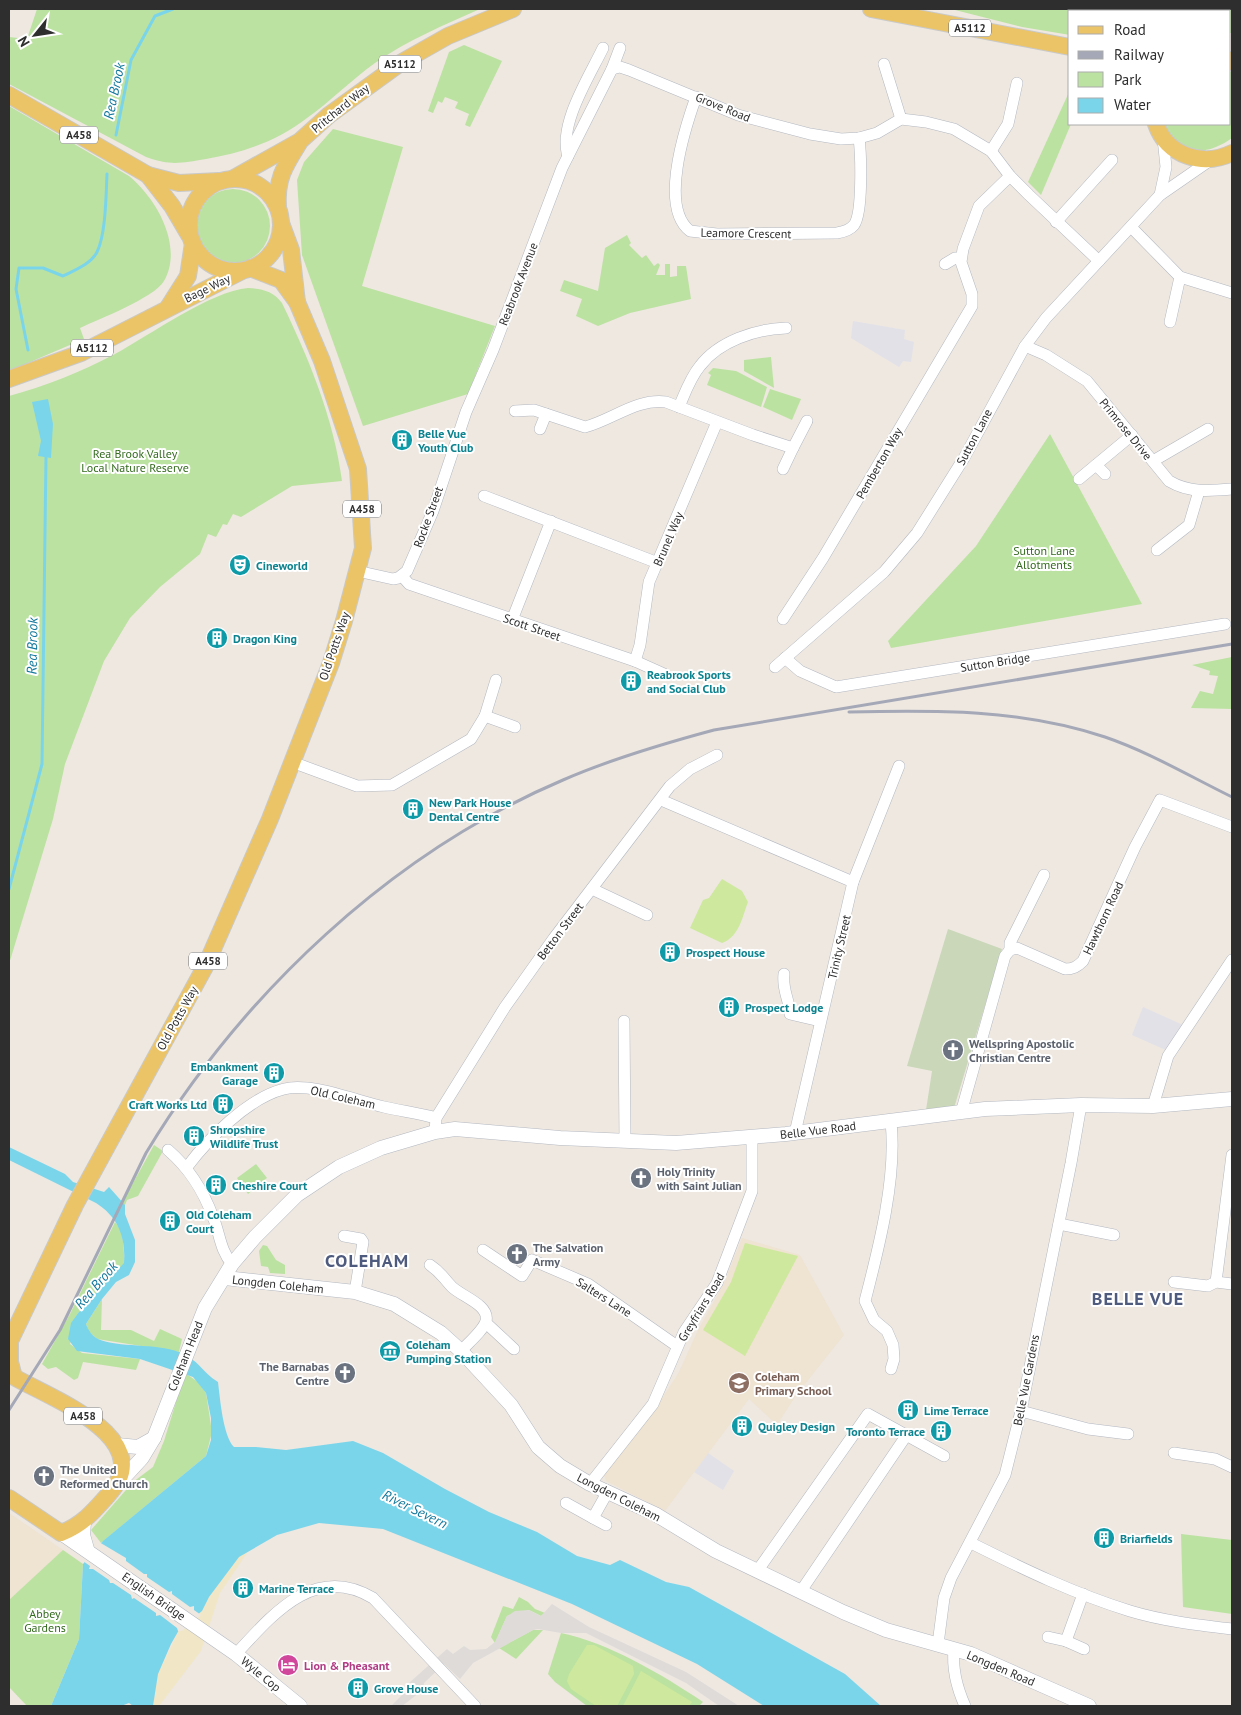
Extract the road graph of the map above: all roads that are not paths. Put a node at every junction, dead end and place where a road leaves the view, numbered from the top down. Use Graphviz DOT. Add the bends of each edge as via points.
graph roads {
  1 [pos="514,9"];
  2 [pos="871,9"];
  3 [pos="1068,47"];
  4 [pos="603,48"];
  5 [pos="620,48"];
  6 [pos="884,64"];
  7 [pos="612,69"];
  8 [pos="1017,83"];
  9 [pos="9,95"];
  10 [pos="696,96"];
  11 [pos="901,119"];
  12 [pos="1160,130"];
  13 [pos="859,138"];
  14 [pos="300,141"];
  15 [pos="991,151"];
  16 [pos="1232,153"];
  17 [pos="568,156"];
  18 [pos="1212,159"];
  19 [pos="1112,160"];
  20 [pos="148,175"];
  21 [pos="1010,176"];
  22 [pos="227,180"];
  23 [pos="1160,195"];
  24 [pos="279,215"];
  25 [pos="1056,222"];
  26 [pos="1131,227"];
  27 [pos="193,241"];
  28 [pos="961,258"];
  29 [pos="1099,261"];
  30 [pos="945,264"];
  31 [pos="248,269"];
  32 [pos="1180,277"];
  33 [pos="1232,293"];
  34 [pos="297,302"];
  35 [pos="170,306"];
  36 [pos="1175,316"];
  37 [pos="786,328"];
  38 [pos="1026,346"];
  39 [pos="9,379"];
  40 [pos="679,408"];
  41 [pos="515,411"];
  42 [pos="466,412"];
  43 [pos="546,414"];
  44 [pos="807,421"];
  45 [pos="716,422"];
  46 [pos="540,429"];
  47 [pos="1200,430"];
  48 [pos="1132,435"];
  49 [pos="793,448"];
  50 [pos="1153,462"];
  51 [pos="1096,465"];
  52 [pos="783,469"];
  53 [pos="1105,474"];
  54 [pos="1079,479"];
  55 [pos="1232,489"];
  56 [pos="1199,491"];
  57 [pos="484,496"];
  58 [pos="551,521"];
  59 [pos="1161,543"];
  60 [pos="658,563"];
  61 [pos="357,572"];
  62 [pos="402,576"];
  63 [pos="783,619"];
  64 [pos="512,620"];
  65 [pos="1225,624"];
  66 [pos="785,658"];
  67 [pos="635,661"];
  68 [pos="775,667"];
  69 [pos="664,674"];
  70 [pos="496,680"];
  71 [pos="485,716"];
  72 [pos="515,727"];
  73 [pos="718,755"];
  74 [pos="292,762"];
  75 [pos="899,766"];
  76 [pos="661,800"];
  77 [pos="1232,827"];
  78 [pos="1044,875"];
  79 [pos="854,882"];
  80 [pos="592,889"];
  81 [pos="647,915"];
  82 [pos="1010,950"];
  83 [pos="1232,960"];
  84 [pos="784,974"];
  85 [pos="820,1020"];
  86 [pos="624,1021"];
  87 [pos="1232,1099"];
  88 [pos="1080,1105"];
  89 [pos="1154,1106"];
  90 [pos="961,1113"];
  91 [pos="433,1122"];
  92 [pos="891,1122"];
  93 [pos="795,1133"];
  94 [pos="752,1138"];
  95 [pos="625,1141"];
  96 [pos="168,1150"];
  97 [pos="1232,1155"];
  98 [pos="187,1166"];
  99 [pos="1059,1224"];
  100 [pos="1114,1235"];
  101 [pos="344,1236"];
  102 [pos="483,1250"];
  103 [pos="232,1264"];
  104 [pos="430,1265"];
  105 [pos="225,1278"];
  106 [pos="1216,1282"];
  107 [pos="1232,1284"];
  108 [pos="1181,1287"];
  109 [pos="355,1292"];
  110 [pos="486,1323"];
  111 [pos="9,1342"];
  112 [pos="677,1346"];
  113 [pos="514,1349"];
  114 [pos="461,1351"];
  115 [pos="891,1369"];
  116 [pos="11,1372"];
  117 [pos="1021,1411"];
  118 [pos="1128,1434"];
  119 [pos="906,1436"];
  120 [pos="154,1438"];
  121 [pos="117,1445"];
  122 [pos="1174,1453"];
  123 [pos="944,1456"];
  124 [pos="1232,1467"];
  125 [pos="119,1483"];
  126 [pos="590,1484"];
  127 [pos="607,1492"];
  128 [pos="9,1498"];
  129 [pos="566,1503"];
  130 [pos="593,1518"];
  131 [pos="84,1522"];
  132 [pos="606,1525"];
  133 [pos="61,1533"];
  134 [pos="972,1542"];
  135 [pos="88,1550"];
  136 [pos="758,1570"];
  137 [pos="801,1591"];
  138 [pos="1083,1594"];
  139 [pos="1232,1629"];
  140 [pos="910,1636"];
  141 [pos="1048,1637"];
  142 [pos="1066,1642"];
  143 [pos="221,1643"];
  144 [pos="938,1644"];
  145 [pos="954,1650"];
  146 [pos="1084,1650"];
  147 [pos="236,1654"];
  148 [pos="300,1706"];
  149 [pos="475,1706"];
  150 [pos="965,1706"];
  151 [pos="1089,1706"];
  1 -- 14 [label="main road, Pritchard Way / A5112" via="448,36 402,62 337,109"];
  2 -- 3 [label="main road, A5112"];
  4 -- 17 [label="street, Reabrook Avenue" via="566,129"];
  5 -- 7 [label="street"];
  6 -- 11 [label="street"];
  7 -- 10 [label="street, Grove Road" via="630,70"];
  7 -- 17 [label="street, Reabrook Avenue"];
  8 -- 15 [label="street" via="1008,124"];
  9 -- 20 [label="main road, A458"];
  10 -- 13 [label="street, Grove Road" via="738,115 787,130 841,139"];
  10 -- 13 [label="street, Leamore Crescent" via="683,136 677,170 679,218 690,231 727,234 847,231 858,215"];
  11 -- 13 [label="street"];
  11 -- 15 [label="street" via="954,129"];
  12 -- 18 [label="main road" via="1175,149 1190,157"];
  12 -- 23 [label="street" via="1166,167"];
  14 -- 22 [label="main road, Pritchard Way / A5112"];
  14 -- 24 [label="main road, Pritchard Way / A5112" via="282,171 277,190"];
  15 -- 21 [label="street"];
  16 -- 18 [label="main road"];
  17 -- 42 [label="street, Reabrook Avenue"];
  18 -- 23 [label="street, Sutton Lane"];
  19 -- 25 [label="street"];
  20 -- 22 [label="main road, A458" via="179,182"];
  20 -- 27 [label="main road, A458"];
  21 -- 25 [label="street"];
  21 -- 28 [label="street" via="979,206"];
  22 -- 24 [label="main road, A458" via="242,180 258,186 270,195"];
  22 -- 27 [label="main road" via="208,188 194,204 189,224"];
  23 -- 26 [label="street, Sutton Lane"];
  24 -- 31 [label="main road" via="280,236 272,252"];
  24 -- 34 [label="main road, Old Potts Way / A458" via="291,250"];
  25 -- 29 [label="street"];
  26 -- 29 [label="street, Sutton Lane"];
  26 -- 32 [label="street"];
  27 -- 31 [label="main road, A458" via="205,259 214,265 226,270"];
  27 -- 35 [label="main road, Bage Way" via="188,276"];
  28 -- 30 [label="street"];
  28 -- 63 [label="street, Pemberton Way" via="972,294 972,306 823,558"];
  29 -- 38 [label="street, Sutton Lane" via="1046,318"];
  31 -- 34 [label="main road, Old Potts Way / A458" via="281,280"];
  31 -- 35 [label="main road, Bage Way / A5112"];
  32 -- 33 [label="street"];
  32 -- 36 [label="street"];
  34 -- 61 [label="main road, Old Potts Way / A458" via="322,361 358,469 363,548"];
  35 -- 39 [label="main road, Bage Way / A5112" via="81,353"];
  37 -- 40 [label="street" via="768,328 752,333 710,355 693,376"];
  38 -- 48 [label="street, Primrose Drive" via="1087,381"];
  38 -- 66 [label="street, Sutton Lane" via="964,458 917,533 877,578"];
  40 -- 43 [label="street" via="656,401 645,403 585,427"];
  40 -- 45 [label="street"];
  41 -- 43 [label="street" via="534,410"];
  42 -- 62 [label="street, Rocke Street" via="433,511"];
  43 -- 46 [label="street"];
  44 -- 49 [label="street"];
  45 -- 49 [label="street"];
  45 -- 60 [label="street, Brunel Way"];
  47 -- 50 [label="street"];
  48 -- 50 [label="street, Primrose Drive"];
  48 -- 51 [label="street"];
  49 -- 52 [label="street"];
  50 -- 56 [label="street, Primrose Drive" via="1178,486"];
  51 -- 53 [label="street"];
  51 -- 54 [label="street"];
  55 -- 56 [label="street, Primrose Drive"];
  56 -- 59 [label="street" via="1190,525"];
  57 -- 58 [label="street"];
  58 -- 60 [label="street"];
  58 -- 64 [label="street"];
  60 -- 67 [label="street, Brunel Way" via="649,582"];
  61 -- 62 [label="street" via="393,579"];
  61 -- 74 [label="main road, Old Potts Way / A458" via="333,654"];
  62 -- 64 [label="street, Scott Street" via="409,584"];
  64 -- 67 [label="street, Scott Street"];
  65 -- 66 [label="street, Sutton Bridge" via="1211,621 836,687 800,671"];
  66 -- 68 [label="street, Sutton Lane"];
  67 -- 69 [label="street, Scott Street"];
  70 -- 71 [label="street"];
  71 -- 72 [label="street"];
  71 -- 74 [label="street" via="471,739 392,785 357,786"];
  73 -- 76 [label="street, Betton Street" via="690,769 670,786"];
  74 -- 111 [label="main road, Old Potts Way / A458" via="206,966 75,1205"];
  75 -- 79 [label="street, Trinity Street"];
  76 -- 79 [label="street"];
  76 -- 80 [label="street, Betton Street"];
  77 -- 82 [label="street, Hawthorn Road" via="1160,800 1078,966 1065,969 1024,950"];
  78 -- 82 [label="street"];
  79 -- 85 [label="street, Trinity Street"];
  80 -- 81 [label="street"];
  80 -- 91 [label="street, Betton Street" via="505,1007"];
  82 -- 90 [label="street" via="1005,956"];
  83 -- 89 [label="street" via="1168,1056"];
  84 -- 85 [label="street" via="782,986 790,1014"];
  85 -- 93 [label="street, Trinity Street"];
  86 -- 95 [label="street"];
  87 -- 89 [label="street, Belle Vue Road"];
  88 -- 89 [label="street, Belle Vue Road"];
  88 -- 90 [label="street, Belle Vue Road"];
  88 -- 99 [label="street, Belle Vue Gardens"];
  90 -- 92 [label="street, Belle Vue Road"];
  91 -- 95 [label="street, Belle Vue Road" via="455,1129"];
  91 -- 98 [label="street, Old Coleham" via="314,1090 284,1089 267,1096 230,1122 205,1144"];
  91 -- 103 [label="street, Belle Vue Road" via="404,1141 357,1157 297,1195"];
  92 -- 93 [label="street, Belle Vue Road"];
  92 -- 115 [label="street" via="892,1156 875,1265 865,1302 893,1345"];
  93 -- 94 [label="street, Belle Vue Road"];
  94 -- 95 [label="street, Belle Vue Road"];
  94 -- 112 [label="street, Greyfriars Road" via="752,1191 717,1283"];
  96 -- 98 [label="street"];
  97 -- 106 [label="street"];
  98 -- 103 [label="street" via="203,1193 222,1248"];
  99 -- 100 [label="street"];
  99 -- 117 [label="street, Belle Vue Gardens"];
  101 -- 109 [label="street" via="363,1242"];
  102 -- 112 [label="street, Salters Lane" via="522,1276 532,1260 588,1284"];
  103 -- 105 [label="street, Coleham Head"];
  104 -- 110 [label="street" via="483,1309"];
  105 -- 109 [label="street, Longden Coleham"];
  105 -- 120 [label="street, Coleham Head" via="205,1308"];
  106 -- 107 [label="street"];
  106 -- 108 [label="street" via="1208,1286"];
  109 -- 114 [label="street, Longden Coleham" via="394,1304 441,1333"];
  110 -- 113 [label="street"];
  110 -- 114 [label="street"];
  111 -- 116 [label="main road, Old Potts Way / A458"];
  112 -- 126 [label="street, Greyfriars Road" via="653,1404"];
  114 -- 126 [label="street, Longden Coleham" via="511,1405 542,1451"];
  116 -- 121 [label="main road, A458" via="18,1368 38,1382 44,1392 68,1404"];
  117 -- 118 [label="street" via="1088,1429"];
  117 -- 134 [label="street, Belle Vue Gardens" via="1005,1475"];
  119 -- 123 [label="street"];
  119 -- 136 [label="street" via="868,1414"];
  119 -- 137 [label="street"];
  120 -- 121 [label="street" via="138,1447"];
  120 -- 125 [label="street, Coleham Head" via="142,1458"];
  121 -- 125 [label="main road" via="123,1468"];
  122 -- 124 [label="street" via="1215,1458"];
  125 -- 131 [label="main road, Coleham Head"];
  126 -- 127 [label="street, Longden Coleham"];
  127 -- 130 [label="street"];
  127 -- 136 [label="street, Longden Coleham"];
  128 -- 133 [label="main road"];
  129 -- 130 [label="street"];
  130 -- 132 [label="street"];
  131 -- 133 [label="main road, Coleham Head"];
  131 -- 135 [label="street" via="83,1537"];
  133 -- 135 [label="street, English Bridge"];
  134 -- 138 [label="street" via="1036,1575"];
  134 -- 144 [label="street, Belle Vue Gardens" via="951,1578 944,1598"];
  135 -- 143 [label="street, English Bridge"];
  136 -- 137 [label="street, Longden Coleham"];
  137 -- 140 [label="street, Longden Coleham" via="874,1626"];
  138 -- 139 [label="street" via="1154,1616"];
  138 -- 142 [label="street"];
  140 -- 144 [label="street, Longden Road"];
  141 -- 142 [label="street"];
  142 -- 146 [label="street"];
  143 -- 147 [label="street, Wyle Cop"];
  144 -- 145 [label="street, Longden Road"];
  145 -- 150 [label="street" via="955,1677"];
  145 -- 151 [label="street, Longden Road"];
  147 -- 148 [label="street, Wyle Cop"];
  147 -- 149 [label="street" via="270,1618 298,1597 338,1585 353,1588 373,1598"];
}
